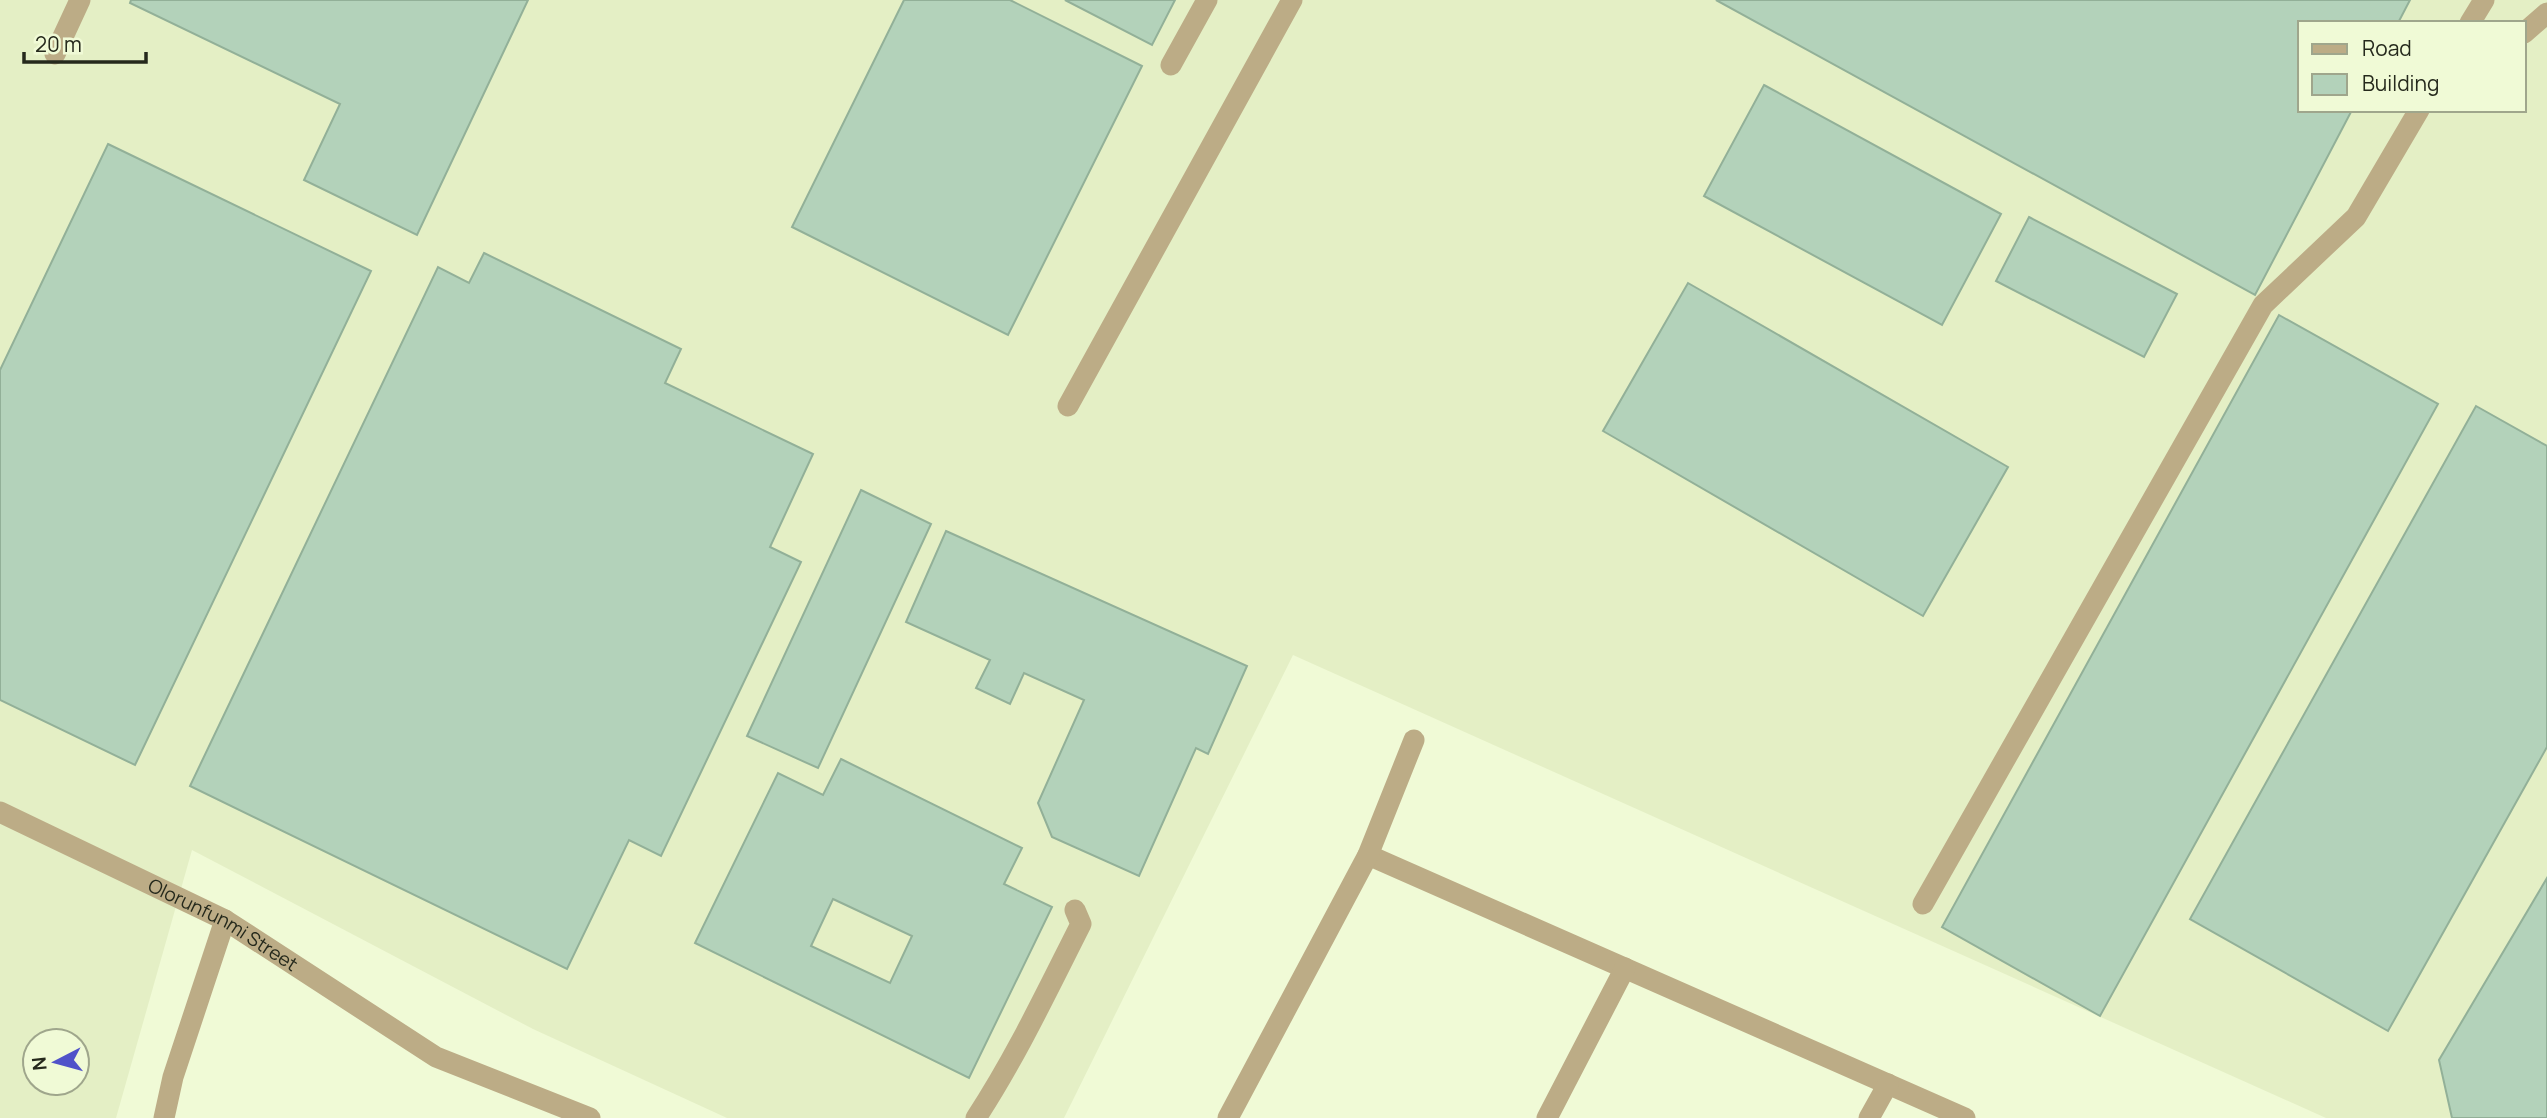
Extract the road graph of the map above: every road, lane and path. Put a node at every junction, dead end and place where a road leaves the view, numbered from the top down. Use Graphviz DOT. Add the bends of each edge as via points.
graph roads {
  1 [pos="80,0"];
  2 [pos="1207,0"];
  3 [pos="1292,0"];
  4 [pos="2484,0"];
  5 [pos="2547,13"];
  6 [pos="2471,21"];
  7 [pos="2526,31"];
  8 [pos="55,54"];
  9 [pos="1171,65"];
  10 [pos="2418,112"];
  11 [pos="1068,406"];
  12 [pos="1414,740"];
  13 [pos="0,812"];
  14 [pos="1368,855"];
  15 [pos="1923,904"];
  16 [pos="1075,910"];
  17 [pos="225,920"];
  18 [pos="1625,968"];
  19 [pos="1888,1084"];
  20 [pos="164,1118"];
  21 [pos="590,1118"];
  22 [pos="975,1118"];
  23 [pos="1228,1118"];
  24 [pos="1547,1118"];
  25 [pos="1869,1118"];
  26 [pos="1965,1118"];
  1 -- 8 [label="street"];
  2 -- 9 [label="street"];
  3 -- 11 [label="street"];
  4 -- 6 [label="street"];
  5 -- 7 [label="street"];
  10 -- 15 [label="street" via="2356,217 2263,305"];
  12 -- 14 [label="street"];
  13 -- 17 [label="street, Olorunfunmi Street"];
  14 -- 18 [label="street"];
  14 -- 23 [label="street"];
  16 -- 22 [label="street" via="1081,924"];
  17 -- 20 [label="street"];
  17 -- 21 [label="street, Olorunfunmi Street" via="436,1057"];
  18 -- 19 [label="street"];
  18 -- 24 [label="street"];
  19 -- 25 [label="street"];
  19 -- 26 [label="street"];
}
